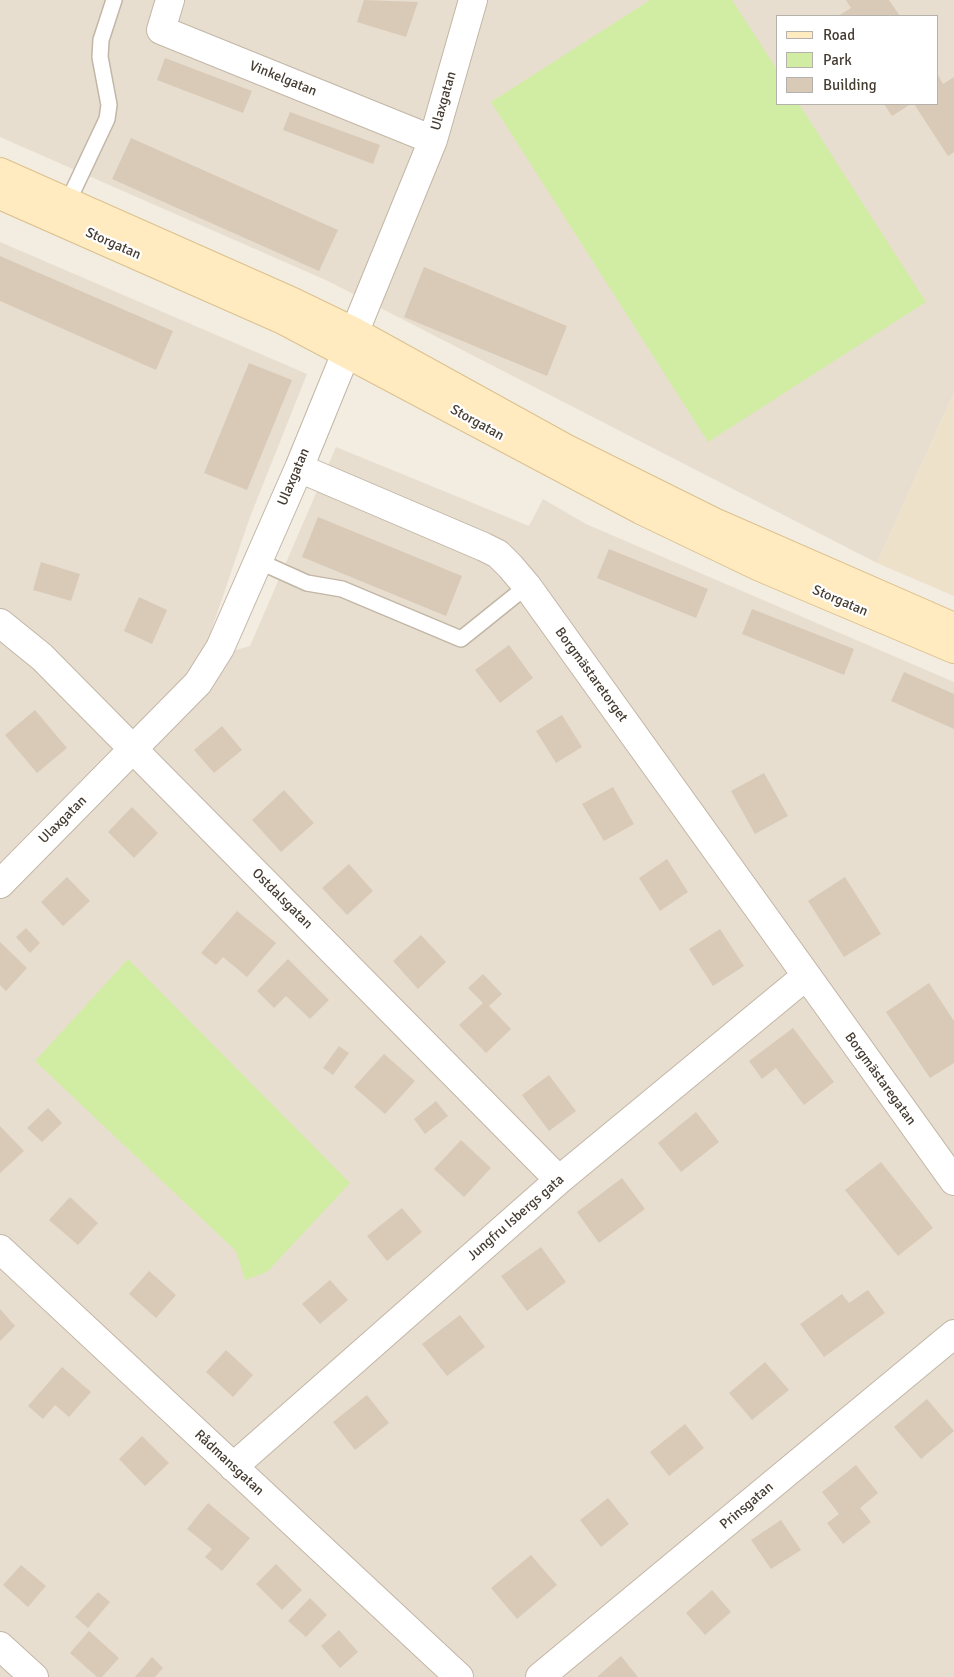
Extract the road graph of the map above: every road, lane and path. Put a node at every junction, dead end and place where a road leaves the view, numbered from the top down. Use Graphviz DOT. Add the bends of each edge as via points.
graph roads {
  1 [pos="114,0"];
  2 [pos="170,0"];
  3 [pos="474,0"];
  4 [pos="433,140"];
  5 [pos="0,172"];
  6 [pos="0,194"];
  7 [pos="64,211"];
  8 [pos="350,342"];
  9 [pos="299,468"];
  10 [pos="258,561"];
  11 [pos="527,586"];
  12 [pos="0,623"];
  13 [pos="954,627"];
  14 [pos="954,649"];
  15 [pos="134,748"];
  16 [pos="0,884"];
  17 [pos="806,976"];
  18 [pos="560,1180"];
  19 [pos="954,1181"];
  20 [pos="0,1249"];
  21 [pos="954,1334"];
  22 [pos="233,1467"];
  23 [pos="0,1646"];
  24 [pos="34,1677"];
  25 [pos="459,1677"];
  26 [pos="540,1677"];
  1 -- 7 [label="lane" via="101,40 100,57 109,105 107,119"];
  2 -- 4 [label="street, Vinkelgatan" via="162,30"];
  3 -- 4 [label="street, Ulaxgatan"];
  4 -- 8 [label="street, Ulaxgatan"];
  5 -- 7 [label="main road, Storgatan"];
  6 -- 7 [label="main road, Storgatan"];
  7 -- 8 [label="main road, Storgatan" via="293,302"];
  8 -- 9 [label="street, Ulaxgatan"];
  8 -- 13 [label="main road, Storgatan" via="723,526"];
  8 -- 14 [label="main road, Storgatan" via="641,510 760,567"];
  9 -- 10 [label="street, Ulaxgatan"];
  9 -- 11 [label="street, Borgmästaretorget" via="498,554"];
  10 -- 11 [label="lane" via="307,583 342,589 460,639"];
  10 -- 15 [label="street, Ulaxgatan" via="210,666 198,683"];
  11 -- 17 [label="street, Borgmästaretorget"];
  12 -- 15 [label="street, Ostdalsgatan" via="42,657"];
  15 -- 16 [label="street, Ulaxgatan"];
  15 -- 18 [label="street, Ostdalsgatan"];
  17 -- 18 [label="street, Jungfru Isbergs gata"];
  17 -- 19 [label="street, Borgmästaregatan"];
  18 -- 22 [label="street, Jungfru Isbergs gata"];
  20 -- 22 [label="street, Rådmansgatan"];
  21 -- 26 [label="street, Prinsgatan"];
  22 -- 25 [label="street, Rådmansgatan"];
  23 -- 24 [label="street"];
}
